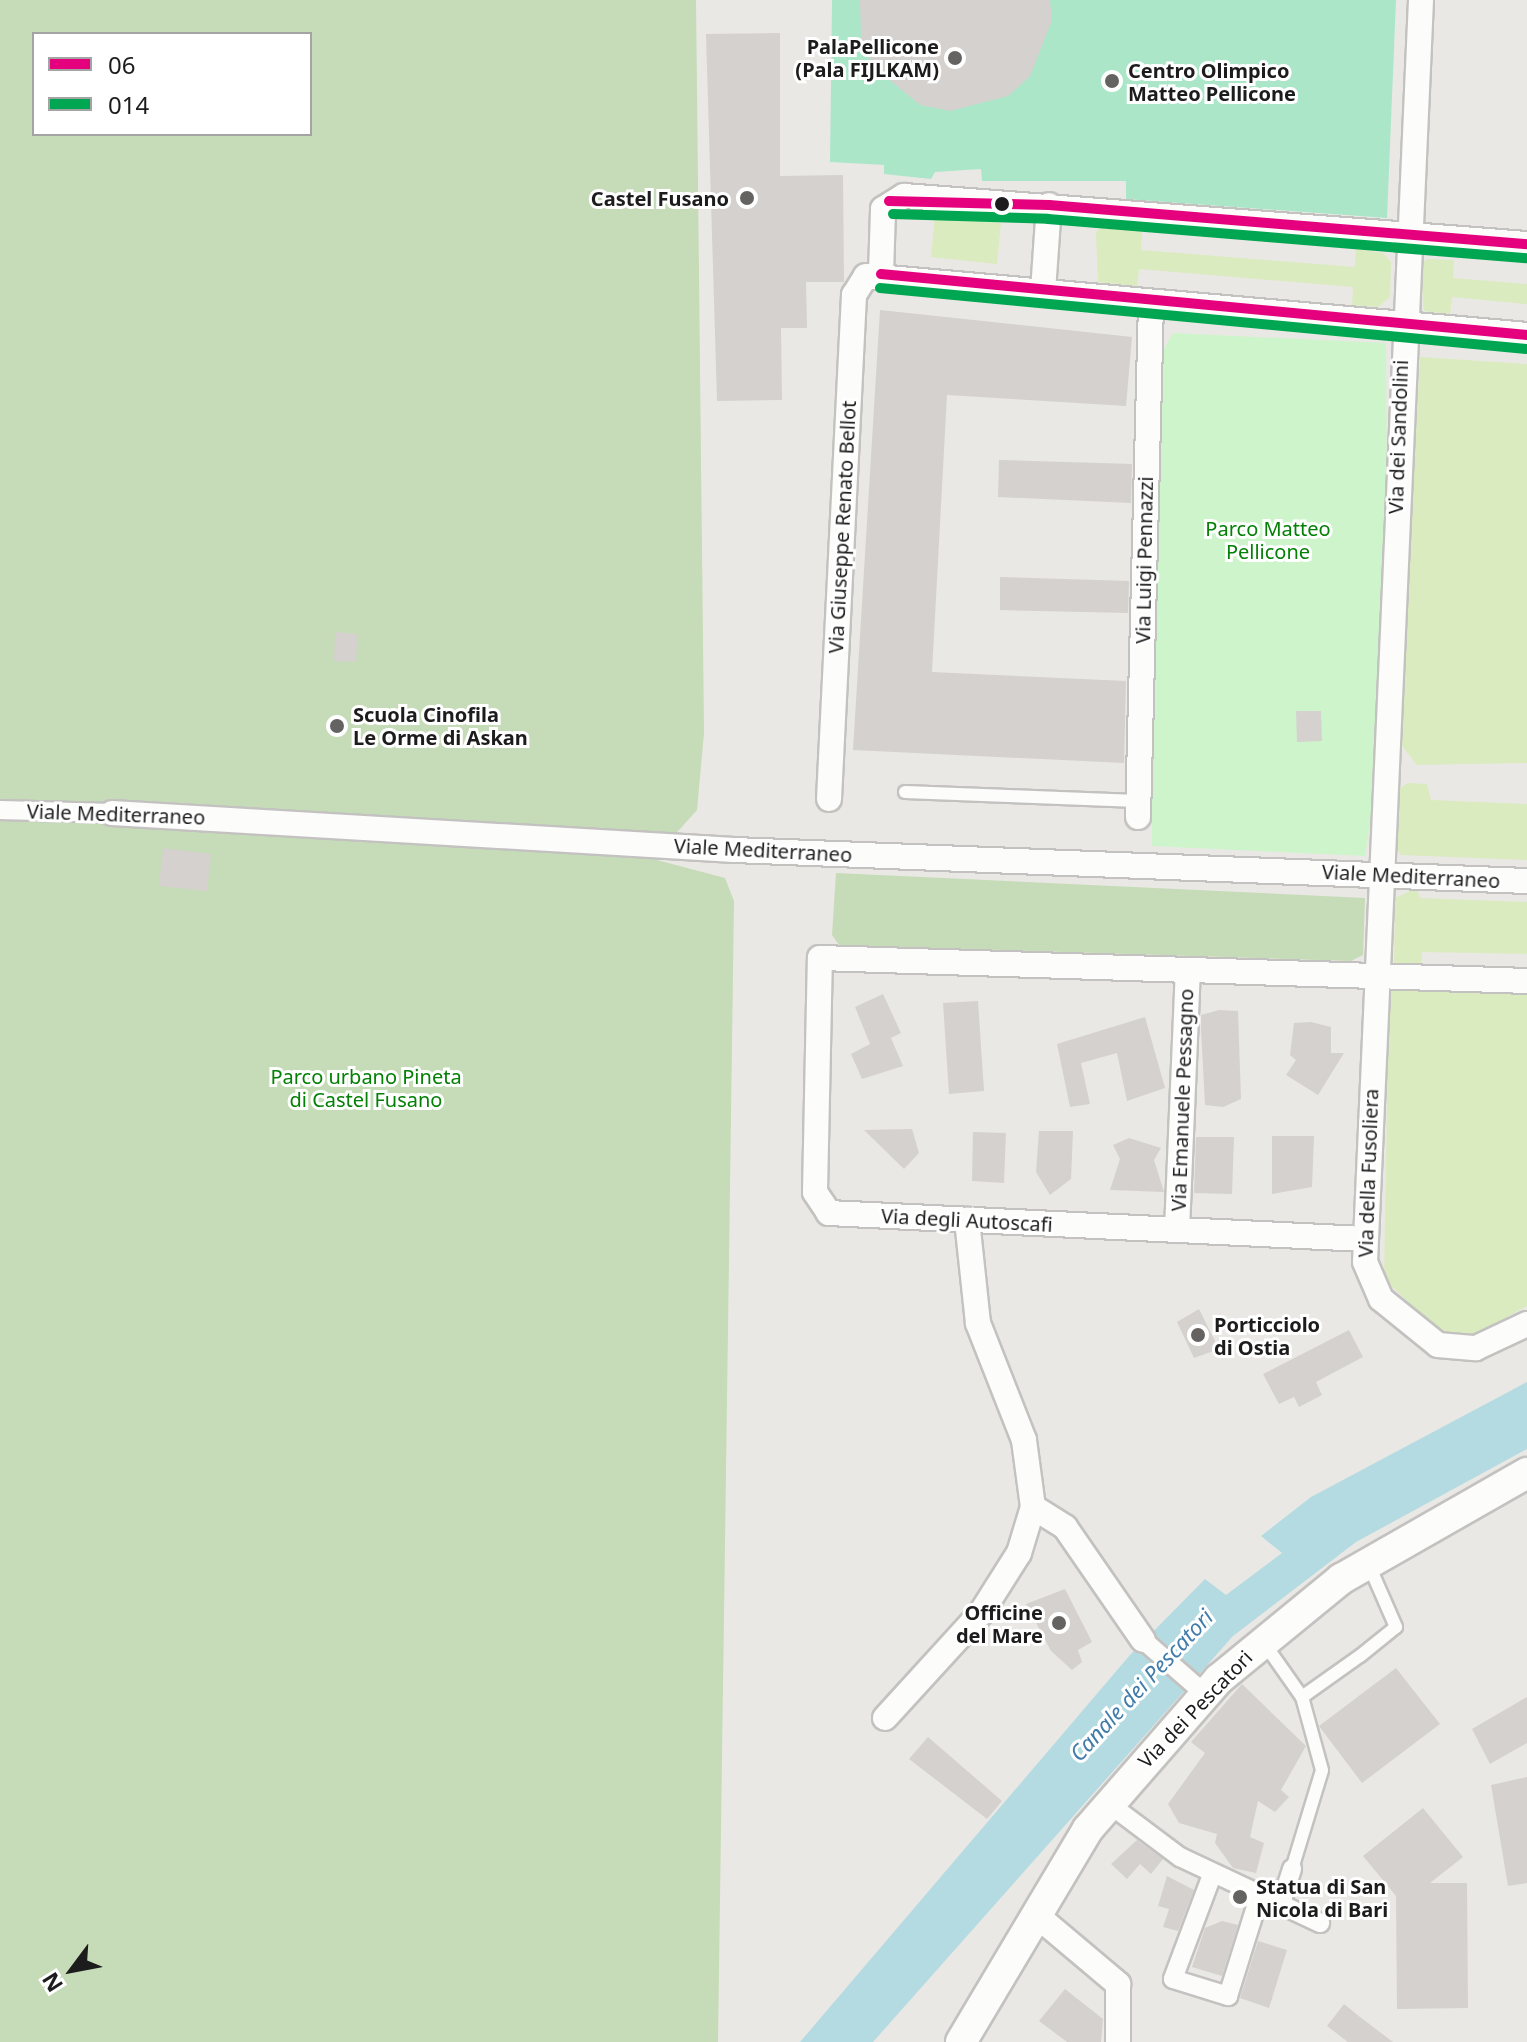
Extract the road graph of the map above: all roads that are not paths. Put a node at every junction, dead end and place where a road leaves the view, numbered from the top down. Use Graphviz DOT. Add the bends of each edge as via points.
graph roads {
  1 [pos="1421,0"];
  2 [pos="1049,205"];
  3 [pos="1405,235"];
  4 [pos="1527,244"];
  5 [pos="881,274"];
  6 [pos="1043,291"];
  7 [pos="1151,303"];
  8 [pos="1402,325"];
  9 [pos="1527,335"];
  10 [pos="905,792"];
  11 [pos="829,799"];
  12 [pos="1138,809"];
  13 [pos="0,810"];
  14 [pos="112,813"];
  15 [pos="1380,875"];
  16 [pos="1527,881"];
  17 [pos="1188,971"];
  18 [pos="1376,976"];
  19 [pos="1527,981"];
  20 [pos="967,1220"];
  21 [pos="1177,1230"];
  22 [pos="1364,1239"];
  23 [pos="1527,1324"];
  24 [pos="1527,1473"];
  25 [pos="1033,1507"];
  26 [pos="1368,1562"];
  27 [pos="1143,1640"];
  28 [pos="1262,1640"];
  29 [pos="1205,1694"];
  30 [pos="1302,1697"];
  31 [pos="885,1718"];
  32 [pos="1108,1803"];
  33 [pos="1292,1869"];
  34 [pos="1212,1875"];
  35 [pos="1259,1897"];
  36 [pos="1281,1903"];
  37 [pos="1035,1914"];
  38 [pos="1320,1923"];
  39 [pos="961,2042"];
  40 [pos="1118,2042"];
  1 -- 3 [label="street, Via dei Sandolini"];
  2 -- 3 [label="street"];
  2 -- 5 [label="street" via="904,196 889,201"];
  2 -- 6 [label="street"];
  3 -- 4 [label="street"];
  3 -- 8 [label="street, Via dei Sandolini"];
  5 -- 6 [label="street"];
  5 -- 11 [label="street, Via Giuseppe Renato Bellot" via="862,279 854,295"];
  6 -- 7 [label="street"];
  7 -- 8 [label="street"];
  7 -- 12 [label="street, Via Luigi Pennazzi"];
  8 -- 9 [label="street"];
  8 -- 15 [label="street, Via dei Sandolini"];
  10 -- 12 [label="lane"];
  13 -- 14 [label="street, Viale Mediterraneo"];
  14 -- 15 [label="street, Viale Mediterraneo" via="734,850"];
  15 -- 16 [label="street, Viale Mediterraneo"];
  15 -- 18 [label="street, Via della Fusoliera"];
  17 -- 18 [label="street"];
  17 -- 20 [label="street, Via degli Autoscafi" via="820,958 818,1201 833,1214"];
  17 -- 21 [label="street, Via Emanuele Pessagno"];
  18 -- 19 [label="street"];
  18 -- 22 [label="street, Via della Fusoliera"];
  20 -- 21 [label="street, Via degli Autoscafi"];
  20 -- 25 [label="street" via="975,1312 1024,1440"];
  21 -- 22 [label="street, Via degli Autoscafi"];
  22 -- 23 [label="street, Via della Fusoliera" via="1378,1295 1438,1345 1476,1348"];
  24 -- 26 [label="street, Via dei Pescatori"];
  25 -- 27 [label="street" via="1065,1527"];
  25 -- 31 [label="street" via="1019,1553 981,1613"];
  26 -- 28 [label="street, Via dei Pescatori"];
  26 -- 30 [label="lane" via="1396,1627"];
  27 -- 29 [label="street"];
  28 -- 29 [label="street, Via dei Pescatori"];
  28 -- 30 [label="lane"];
  29 -- 32 [label="street, Via dei Pescatori"];
  30 -- 33 [label="lane" via="1322,1770"];
  32 -- 34 [label="street"];
  32 -- 37 [label="street, Via dei Pescatori"];
  33 -- 36 [label="street"];
  34 -- 35 [label="street"];
  34 -- 35 [label="street" via="1173,1979 1228,1996"];
  35 -- 36 [label="street"];
  36 -- 38 [label="street"];
  37 -- 39 [label="street, Via dei Pescatori"];
  37 -- 40 [label="street" via="1118,1984"];
}
